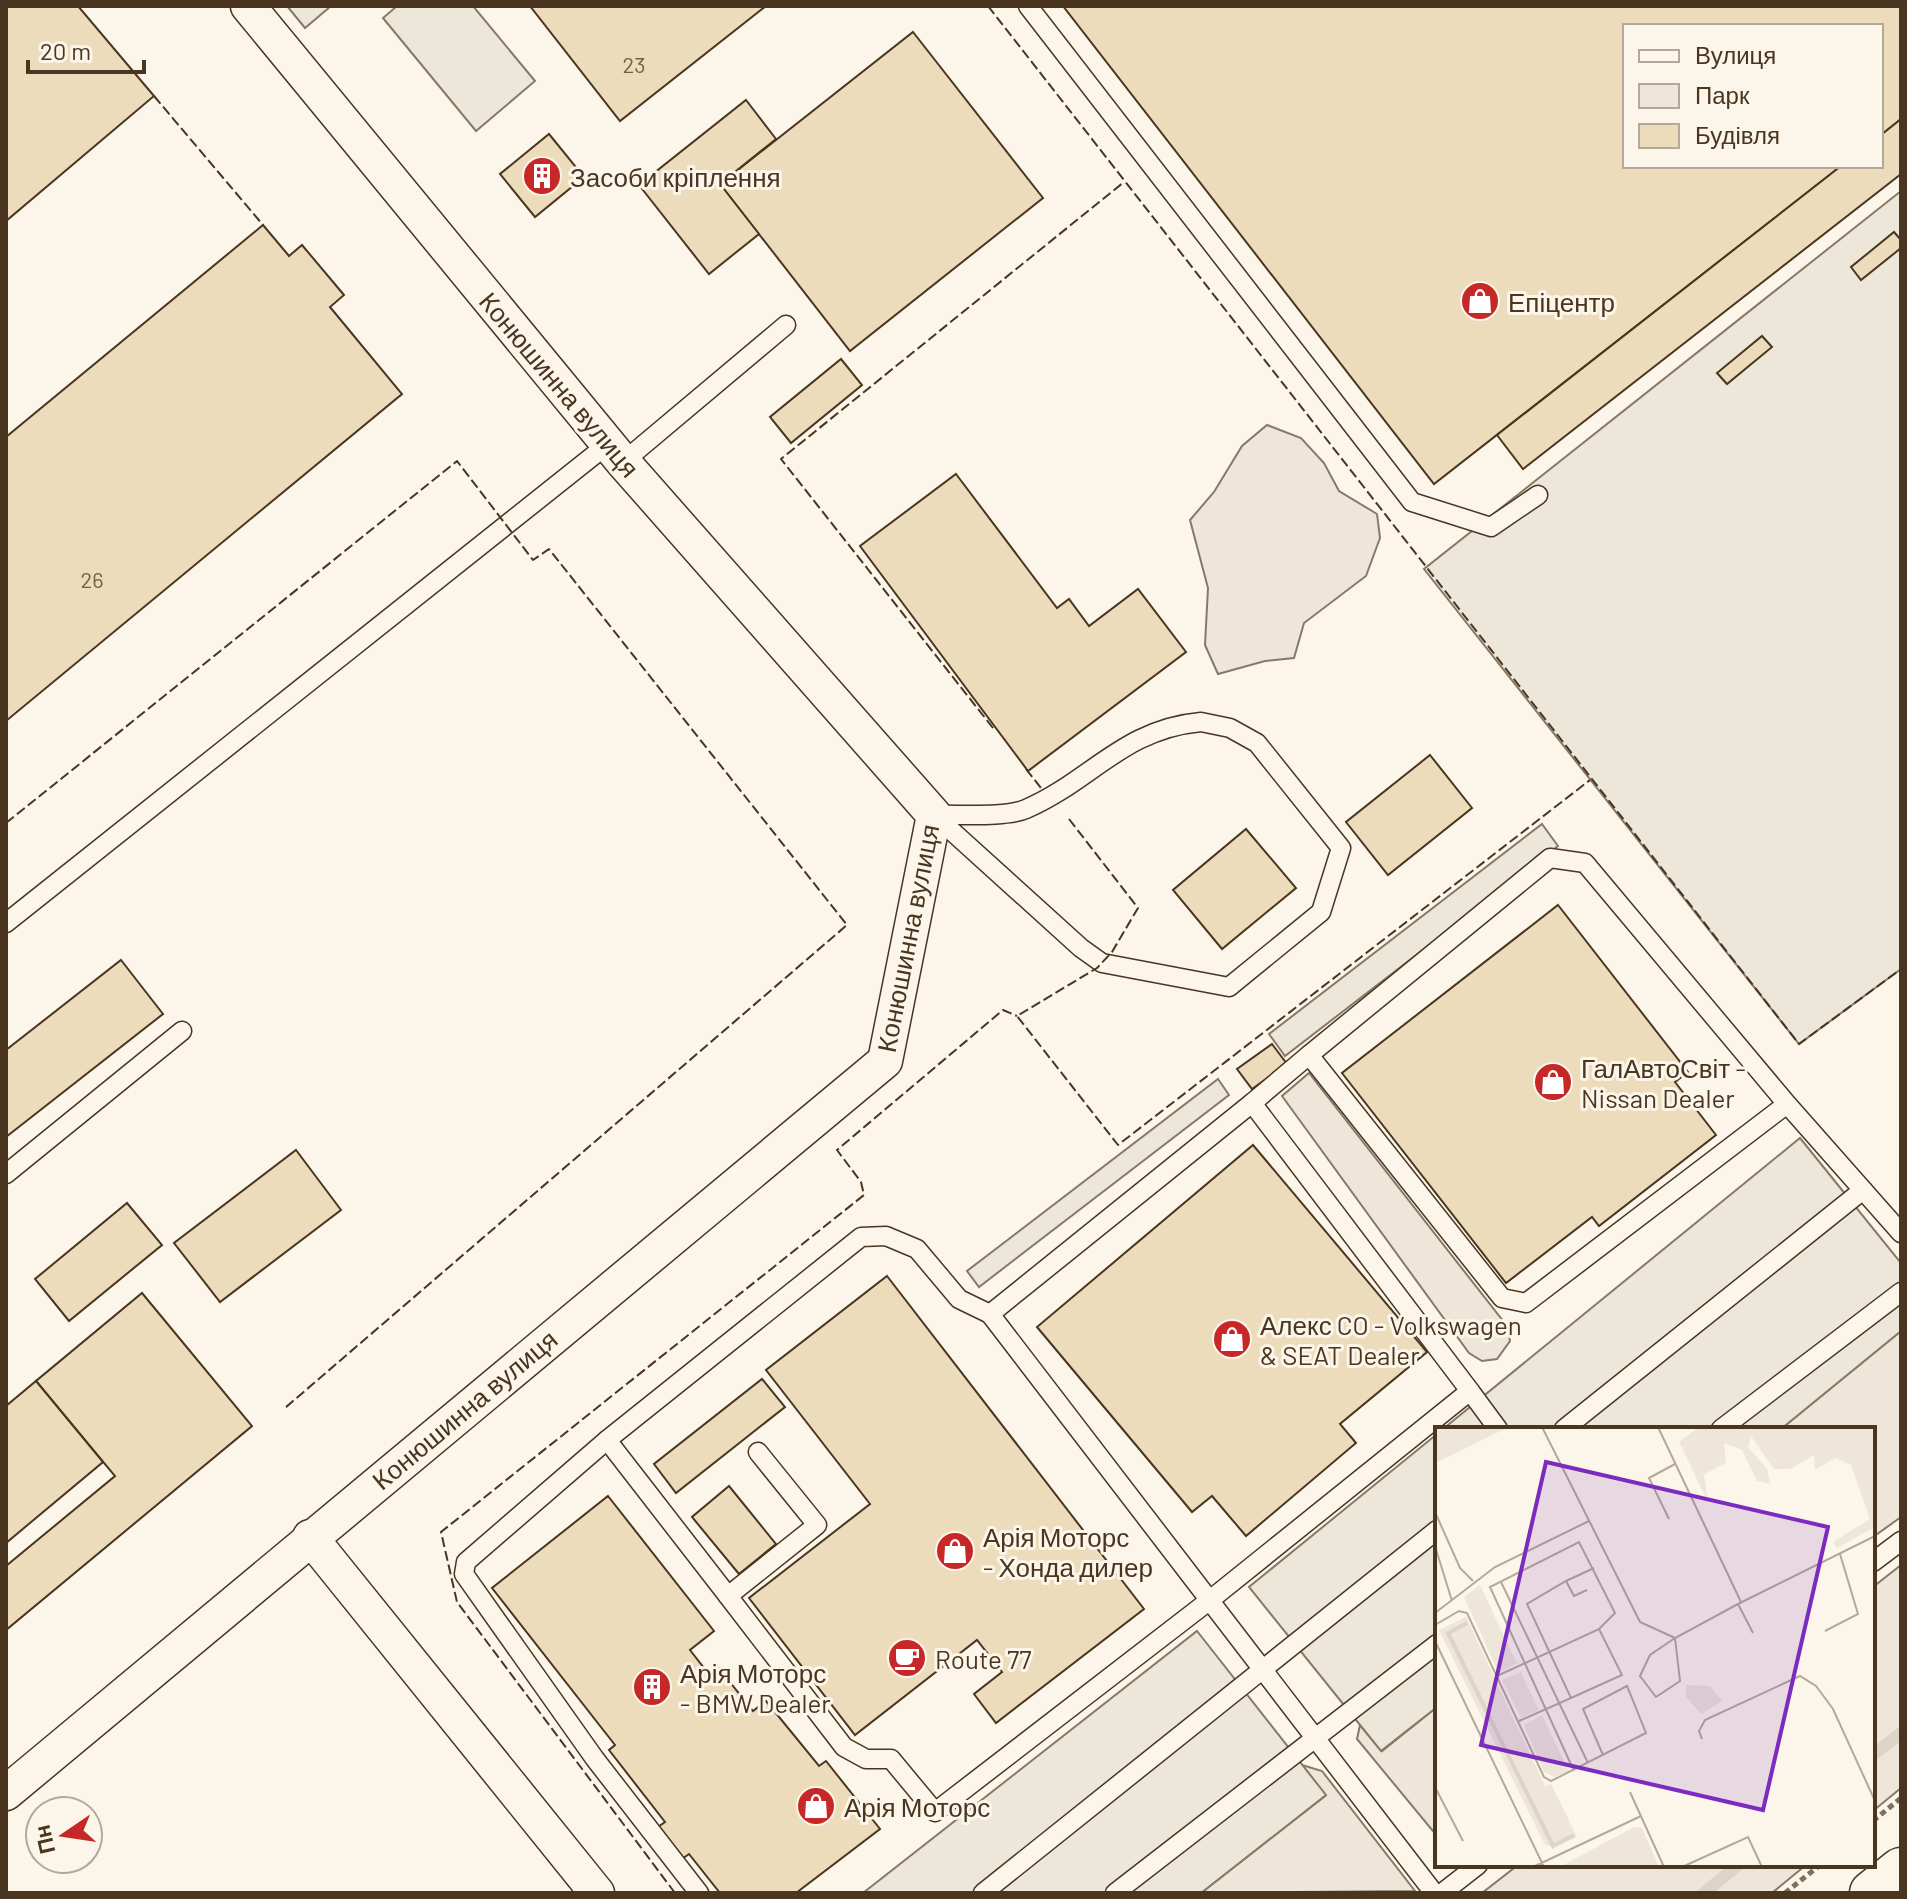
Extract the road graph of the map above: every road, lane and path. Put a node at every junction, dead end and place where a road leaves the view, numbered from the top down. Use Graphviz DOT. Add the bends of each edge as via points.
graph roads {
  1 [pos="248,6"];
  2 [pos="1028,6"];
  3 [pos="786,325"];
  4 [pos="616,453"];
  5 [pos="1538,495"];
  6 [pos="934,815"];
  7 [pos="6,923"];
  8 [pos="182,1031"];
  9 [pos="1309,1055"];
  10 [pos="1252,1103"];
  11 [pos="1787,1104"];
  12 [pos="6,1174"];
  13 [pos="1863,1190"];
  14 [pos="1901,1233"];
  15 [pos="1901,1292"];
  16 [pos="990,1314"];
  17 [pos="1470,1391"];
  18 [pos="1497,1427"];
  19 [pos="1567,1427"];
  20 [pos="1724,1427"];
  21 [pos="607,1440"];
  22 [pos="758,1452"];
  23 [pos="1435,1532"];
  24 [pos="310,1537"];
  25 [pos="1901,1541"];
  26 [pos="1875,1560"];
  27 [pos="728,1596"];
  28 [pos="1210,1600"];
  29 [pos="1435,1646"];
  30 [pos="1263,1669"];
  31 [pos="1315,1736"];
  32 [pos="6,1793"];
  33 [pos="1901,1798"];
  34 [pos="1875,1819"];
  35 [pos="1475,1867"];
  36 [pos="1818,1867"];
  37 [pos="1901,1870"];
  38 [pos="597,1893"];
  39 [pos="699,1893"];
  40 [pos="983,1893"];
  41 [pos="1115,1893"];
  42 [pos="1434,1893"];
  43 [pos="1442,1893"];
  44 [pos="1785,1893"];
  45 [pos="1872,1893"];
  1 -- 4 [label="street, Конюшинна вулиця"];
  2 -- 5 [label="lane" via="1412,502 1491,527"];
  3 -- 4 [label="lane"];
  4 -- 6 [label="street, Конюшинна вулиця"];
  4 -- 7 [label="lane"];
  6 -- 6 [label="lane" via="1024,810 1143,736 1171,724 1201,722 1230,728 1257,743 1341,848 1321,912 1229,987 1102,963"];
  6 -- 24 [label="street, Конюшинна вулиця" via="885,1061"];
  8 -- 12 [label="lane"];
  9 -- 10 [label="lane"];
  9 -- 11 [label="lane" via="1550,858 1585,863"];
  9 -- 11 [label="lane" via="1502,1298 1526,1303"];
  10 -- 16 [label="lane"];
  10 -- 17 [label="lane"];
  11 -- 13 [label="lane"];
  13 -- 14 [label="lane"];
  13 -- 19 [label="lane"];
  15 -- 20 [label="lane"];
  16 -- 21 [label="lane" via="959,1299 917,1249 886,1236 861,1237"];
  16 -- 28 [label="lane"];
  17 -- 18 [label="lane"];
  17 -- 28 [label="lane"];
  21 -- 27 [label="lane"];
  21 -- 39 [label="lane" via="466,1562 464,1574 595,1759"];
  22 -- 27 [label="lane" via="817,1525"];
  23 -- 30 [label="lane"];
  24 -- 32 [label="street, Конюшинна вулиця"];
  24 -- 38 [label="street"];
  25 -- 26 [label="lane"];
  27 -- 28 [label="lane" via="844,1747 866,1759 891,1759 935,1812"];
  28 -- 30 [label="lane"];
  29 -- 31 [label="lane"];
  30 -- 31 [label="lane"];
  30 -- 40 [label="lane"];
  31 -- 41 [label="lane"];
  31 -- 42 [label="lane"];
  33 -- 34 [label="path"];
  35 -- 43 [label="lane"];
  36 -- 44 [label="path"];
  37 -- 45 [label="highway"];
}
